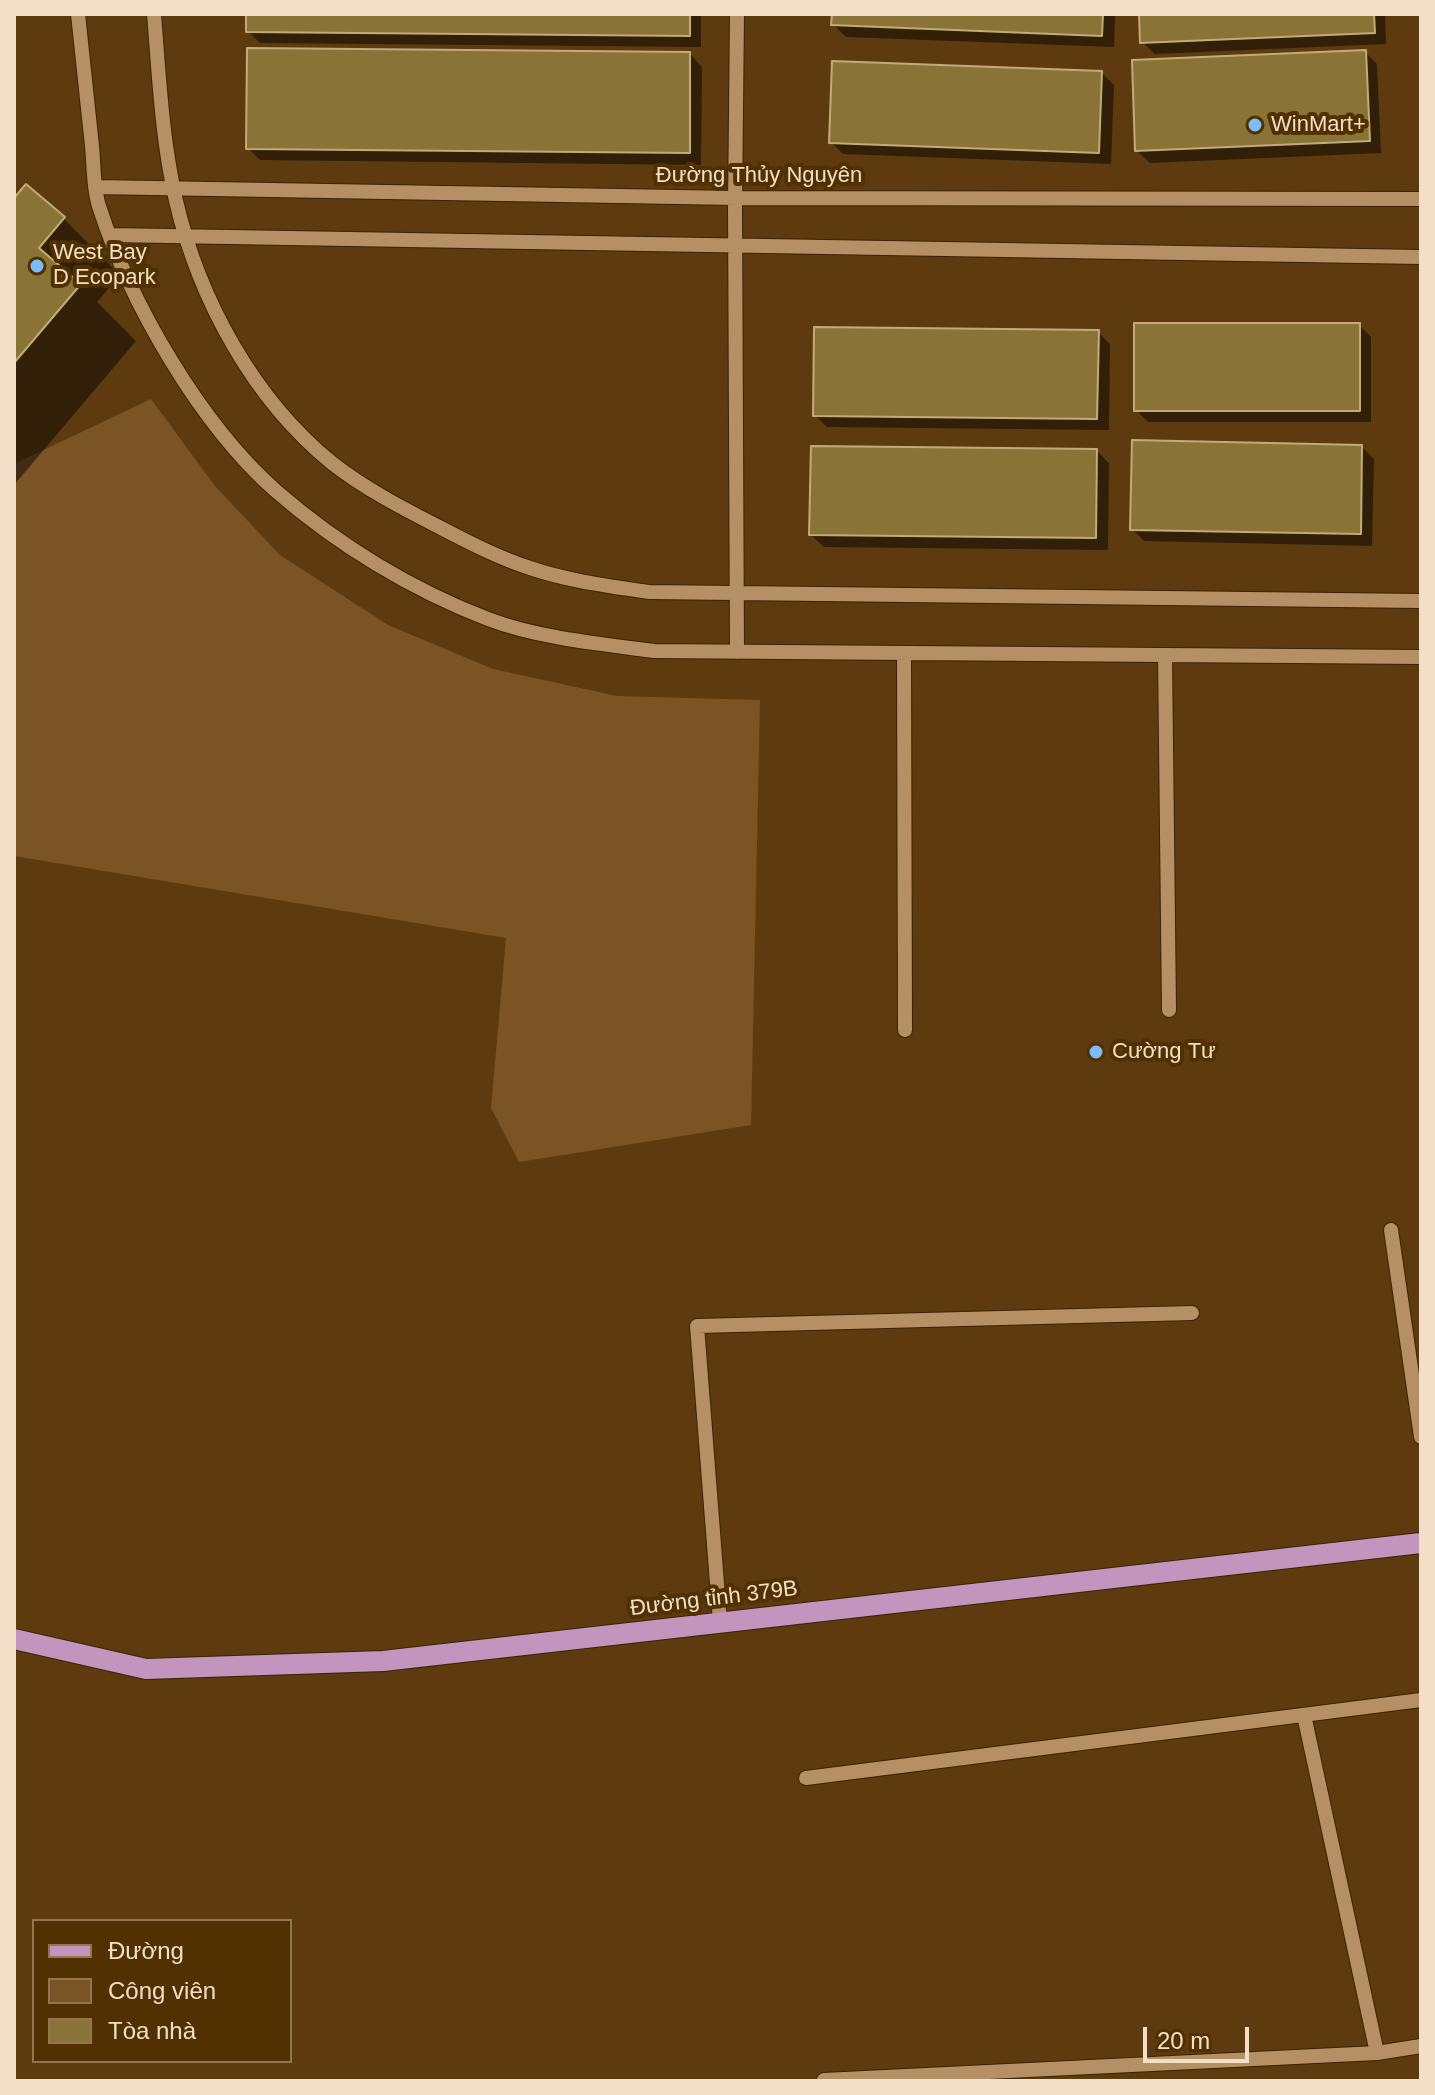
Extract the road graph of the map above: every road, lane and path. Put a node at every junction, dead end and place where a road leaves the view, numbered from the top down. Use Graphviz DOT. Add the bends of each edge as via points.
graph roads {
  1 [pos="78,14"];
  2 [pos="154,14"];
  3 [pos="737,14"];
  4 [pos="96,187"];
  5 [pos="174,189"];
  6 [pos="735,198"];
  7 [pos="1421,199"];
  8 [pos="110,235"];
  9 [pos="188,238"];
  10 [pos="735,247"];
  11 [pos="1421,257"];
  12 [pos="738,592"];
  13 [pos="1421,601"];
  14 [pos="737,652"];
  15 [pos="904,653"];
  16 [pos="1165,655"];
  17 [pos="1421,657"];
  18 [pos="1169,1010"];
  19 [pos="905,1030"];
  20 [pos="1391,1230"];
  21 [pos="1192,1313"];
  22 [pos="1421,1317"];
  23 [pos="1404,1318"];
  24 [pos="1421,1437"];
  25 [pos="1421,1543"];
  26 [pos="720,1622"];
  27 [pos="14,1639"];
  28 [pos="1421,1700"];
  29 [pos="1304,1715"];
  30 [pos="806,1778"];
  31 [pos="1421,2046"];
  32 [pos="1377,2053"];
  33 [pos="824,2080"];
  1 -- 4 [label="street"];
  2 -- 5 [label="street"];
  3 -- 6 [label="street"];
  4 -- 5 [label="street, Đường Thủy Nguyên"];
  4 -- 8 [label="street"];
  5 -- 6 [label="street, Đường Thủy Nguyên"];
  5 -- 9 [label="street"];
  6 -- 7 [label="street, Đường Thủy Nguyên"];
  6 -- 10 [label="street"];
  8 -- 9 [label="street"];
  8 -- 14 [label="street" via="128,282 180,374 232,445 276,491 342,541 405,581 489,620 575,641 654,651"];
  9 -- 10 [label="street"];
  9 -- 12 [label="street" via="206,291 260,387 331,462 380,495 472,544 542,572 649,592"];
  10 -- 11 [label="street"];
  10 -- 12 [label="street"];
  12 -- 13 [label="street"];
  12 -- 14 [label="street"];
  14 -- 15 [label="street"];
  15 -- 16 [label="street"];
  15 -- 19 [label="street"];
  16 -- 17 [label="street"];
  16 -- 18 [label="street"];
  20 -- 23 [label="street"];
  21 -- 26 [label="street" via="697,1326"];
  22 -- 23 [label="street"];
  23 -- 24 [label="street"];
  25 -- 26 [label="main road, Đường tỉnh 379B"];
  26 -- 27 [label="main road, Đường tỉnh 379B" via="383,1661 146,1669"];
  28 -- 29 [label="street"];
  29 -- 30 [label="street"];
  29 -- 32 [label="street"];
  31 -- 32 [label="street"];
  32 -- 33 [label="street"];
}
